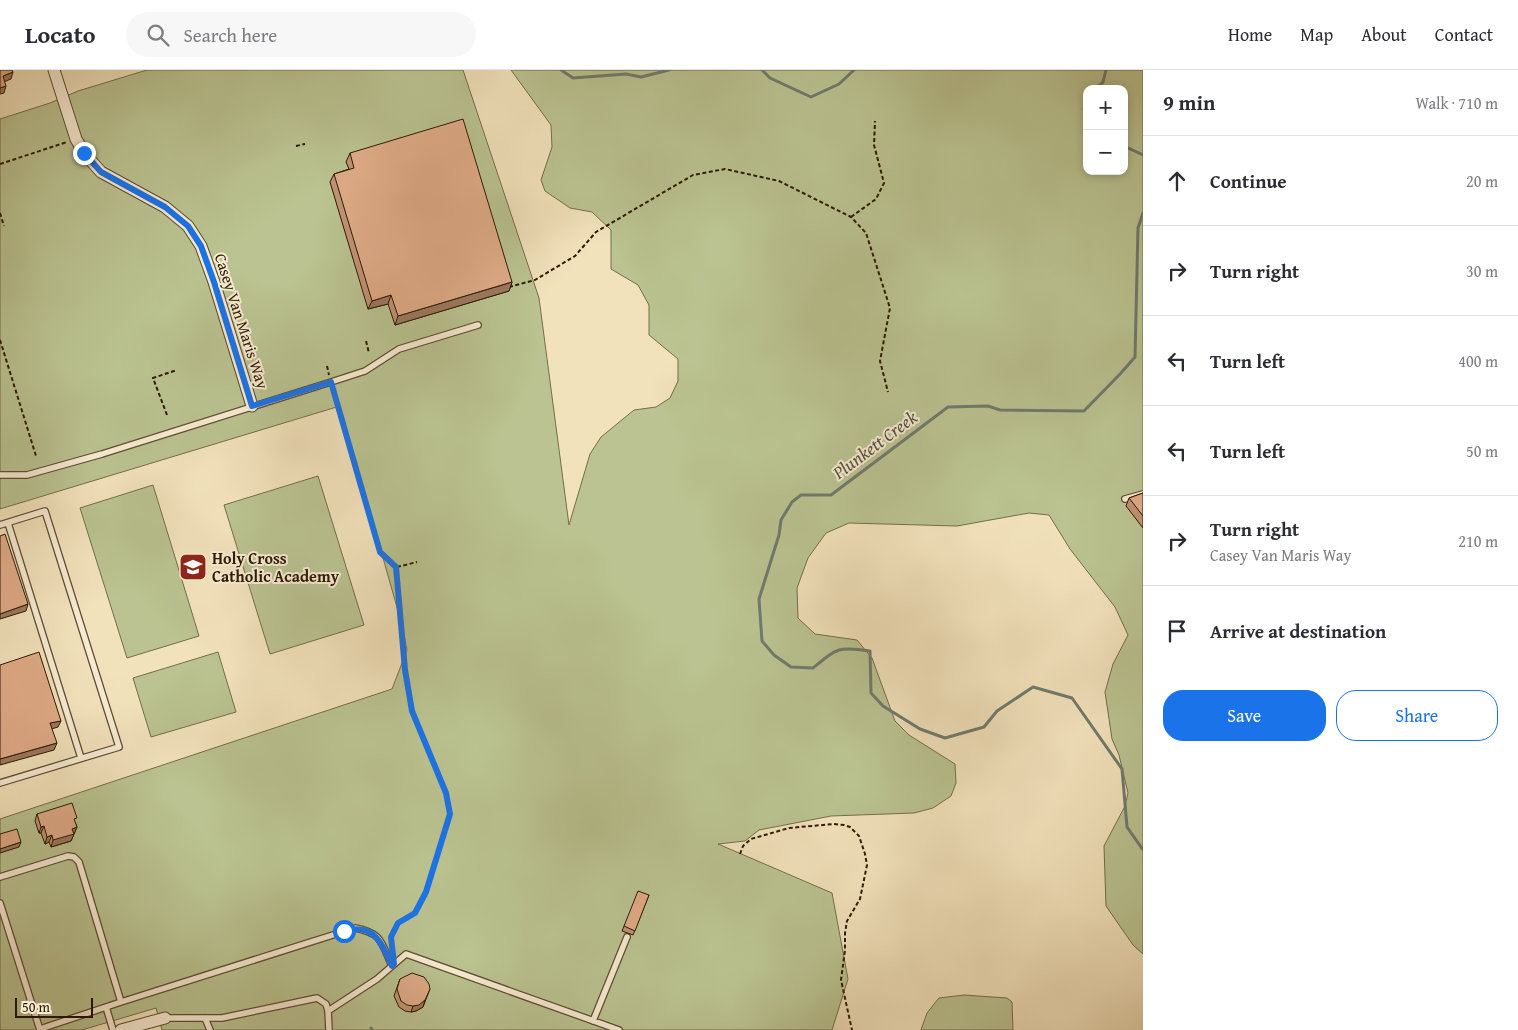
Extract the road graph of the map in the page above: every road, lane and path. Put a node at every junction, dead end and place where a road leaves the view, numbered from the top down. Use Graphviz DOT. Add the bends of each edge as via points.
graph roads {
  1 [pos="54,70"];
  2 [pos="875,121"];
  3 [pos="76,139"];
  4 [pos="305,144"];
  5 [pos="296,146"];
  6 [pos="0,164"];
  7 [pos="0,213"];
  8 [pos="851,217"];
  9 [pos="1,219"];
  10 [pos="4,226"];
  11 [pos="509,287"];
  12 [pos="478,325"];
  13 [pos="0,340"];
  14 [pos="366,341"];
  15 [pos="369,353"];
  16 [pos="327,366"];
  17 [pos="177,370"];
  18 [pos="331,382"];
  19 [pos="888,392"];
  20 [pos="252,406"];
  21 [pos="167,415"];
  22 [pos="36,456"];
  23 [pos="0,475"];
  24 [pos="1143,494"];
  25 [pos="1125,499"];
  26 [pos="8,523"];
  27 [pos="0,525"];
  28 [pos="417,562"];
  29 [pos="396,567"];
  30 [pos="81,758"];
  31 [pos="0,783"];
  32 [pos="740,854"];
  33 [pos="0,877"];
  34 [pos="0,903"];
  35 [pos="627,937"];
  36 [pos="392,946"];
  37 [pos="392,966"];
  38 [pos="122,1002"];
  39 [pos="106,1007"];
  40 [pos="328,1010"];
  41 [pos="165,1018"];
  42 [pos="205,1018"];
  43 [pos="593,1021"];
  44 [pos="40,1029"];
  45 [pos="113,1030"];
  46 [pos="121,1030"];
  47 [pos="210,1030"];
  48 [pos="329,1030"];
  49 [pos="620,1030"];
  50 [pos="852,1030"];
  1 -- 3 [label="street, Casey Van Maris Way"];
  2 -- 8 [label="path" via="874,145 884,183 876,199"];
  3 -- 6 [label="path"];
  3 -- 20 [label="street, Casey Van Maris Way" via="101,172 165,207 193,232 214,282"];
  4 -- 5 [label="path"];
  7 -- 9 [label="path"];
  8 -- 11 [label="path" via="779,181 724,169 693,175 596,232 575,256 535,280"];
  8 -- 19 [label="path" via="866,233 890,308 880,361"];
  9 -- 10 [label="path"];
  12 -- 18 [label="lane" via="399,348 366,371"];
  13 -- 22 [label="path"];
  14 -- 15 [label="path"];
  16 -- 18 [label="path"];
  17 -- 21 [label="path" via="153,378"];
  18 -- 20 [label="lane"];
  18 -- 29 [label="path" via="380,552"];
  20 -- 23 [label="lane" via="28,475"];
  24 -- 25 [label="lane"];
  26 -- 27 [label="lane"];
  26 -- 30 [label="lane"];
  26 -- 30 [label="lane" via="45,511 119,747"];
  28 -- 29 [label="path"];
  29 -- 36 [label="path" via="412,711 446,793 450,814 426,892 415,913 398,923 391,937"];
  30 -- 31 [label="lane"];
  32 -- 50 [label="path" via="742,846 751,839 789,828 844,825 859,836 867,865 860,899 847,921 841,980"];
  33 -- 38 [label="lane" via="68,856 79,862"];
  34 -- 44 [label="lane"];
  35 -- 43 [label="lane"];
  37 -- 38 [label="lane" via="379,939 370,931 354,928"];
  37 -- 40 [label="lane"];
  37 -- 43 [label="lane" via="406,954"];
  38 -- 39 [label="lane"];
  39 -- 44 [label="lane"];
  39 -- 45 [label="lane"];
  40 -- 42 [label="lane" via="326,1004 317,998 222,1018"];
  40 -- 48 [label="lane"];
  41 -- 42 [label="lane"];
  41 -- 46 [label="street"];
  42 -- 47 [label="lane"];
  43 -- 49 [label="lane"];
}
